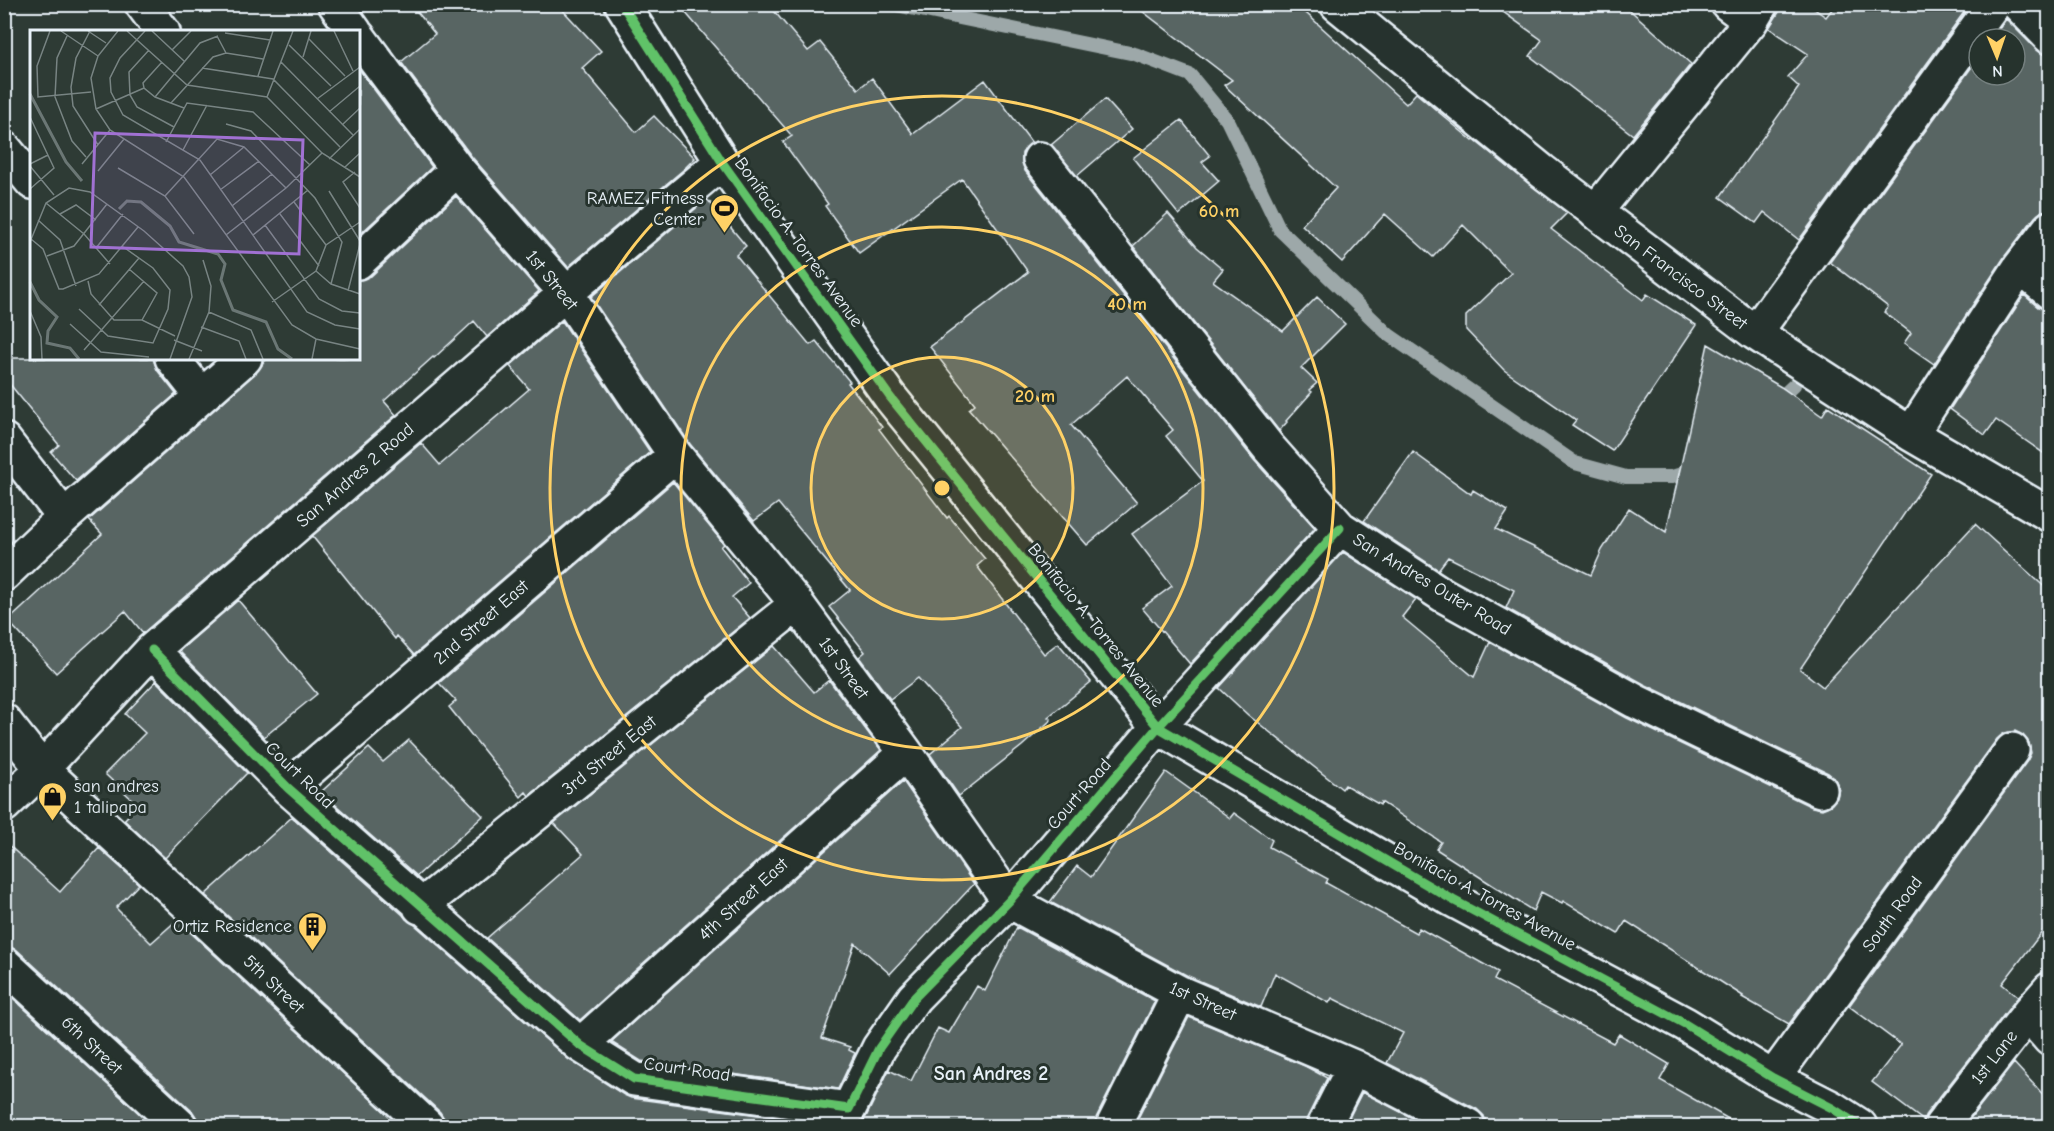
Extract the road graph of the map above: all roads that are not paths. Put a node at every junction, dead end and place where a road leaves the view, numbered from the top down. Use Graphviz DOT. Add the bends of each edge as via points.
graph roads {
  1 [pos="142,4"];
  2 [pos="335,4"];
  3 [pos="622,4"];
  4 [pos="1337,4"];
  5 [pos="1994,4"];
  6 [pos="2018,4"];
  7 [pos="1747,10"];
  8 [pos="162,30"];
  9 [pos="354,30"];
  10 [pos="2049,37"];
  11 [pos="360,39"];
  12 [pos="4,148"];
  13 [pos="1040,159"];
  14 [pos="722,162"];
  15 [pos="456,169"];
  16 [pos="30,180"];
  17 [pos="1595,212"];
  18 [pos="2049,228"];
  19 [pos="360,260"];
  20 [pos="2020,267"];
  21 [pos="2049,292"];
  22 [pos="566,293"];
  23 [pos="1755,333"];
  24 [pos="174,360"];
  25 [pos="243,360"];
  26 [pos="201,395"];
  27 [pos="1911,434"];
  28 [pos="4,440"];
  29 [pos="675,455"];
  30 [pos="2049,514"];
  31 [pos="64,517"];
  32 [pos="1340,528"];
  33 [pos="4,574"];
  34 [pos="797,604"];
  35 [pos="152,650"];
  36 [pos="4,721"];
  37 [pos="1158,727"];
  38 [pos="2012,750"];
  39 [pos="906,753"];
  40 [pos="42,769"];
  41 [pos="288,788"];
  42 [pos="1820,790"];
  43 [pos="4,805"];
  44 [pos="1009,901"];
  45 [pos="420,907"];
  46 [pos="4,964"];
  47 [pos="2049,990"];
  48 [pos="1180,993"];
  49 [pos="2028,1014"];
  50 [pos="2049,1039"];
  51 [pos="579,1045"];
  52 [pos="1354,1067"];
  53 [pos="1773,1078"];
  54 [pos="180,1126"];
  55 [pos="427,1126"];
  56 [pos="1113,1126"];
  57 [pos="1324,1126"];
  58 [pos="1468,1126"];
  59 [pos="1860,1126"];
  60 [pos="1941,1126"];
  1 -- 8 [label="street"];
  2 -- 9 [label="street"];
  3 -- 14 [label="street, Bonifacio A. Torres Avenue"];
  4 -- 17 [label="street, San Francisco Street"];
  5 -- 23 [label="street"];
  6 -- 10 [label="street"];
  7 -- 17 [label="street"];
  11 -- 15 [label="street, 1st Street"];
  12 -- 16 [label="street"];
  13 -- 32 [label="street, San Andres Outer Road" via="1269,448"];
  14 -- 22 [label="street, San Andres 2 Road"];
  14 -- 37 [label="street, Bonifacio A. Torres Avenue" via="890,397"];
  15 -- 19 [label="street"];
  15 -- 22 [label="street, 1st Street"];
  17 -- 23 [label="street, San Francisco Street"];
  18 -- 20 [label="street"];
  20 -- 21 [label="street"];
  20 -- 27 [label="street"];
  22 -- 29 [label="street, 1st Street"];
  22 -- 35 [label="street, San Andres 2 Road"];
  23 -- 27 [label="street, San Francisco Street"];
  24 -- 26 [label="street"];
  25 -- 26 [label="street"];
  26 -- 31 [label="street"];
  27 -- 30 [label="street, San Francisco Street"];
  28 -- 31 [label="street"];
  29 -- 34 [label="street, 1st Street"];
  29 -- 41 [label="street, 2nd Street East"];
  31 -- 33 [label="street"];
  32 -- 37 [label="street, Court Road"];
  32 -- 42 [label="street, San Andres Outer Road" via="1443,595 1635,701"];
  34 -- 39 [label="street, 1st Street"];
  34 -- 45 [label="street, 3rd Street East"];
  35 -- 40 [label="street, San Andres 2 Road"];
  35 -- 41 [label="street, Court Road"];
  36 -- 40 [label="street, 5th Street"];
  37 -- 44 [label="street, Court Road"];
  37 -- 53 [label="street, Bonifacio A. Torres Avenue" via="1453,900 1685,1024"];
  38 -- 53 [label="street, South Road"];
  39 -- 44 [label="street, 1st Street"];
  39 -- 51 [label="street, 4th Street East"];
  40 -- 43 [label="street, San Andres 2 Road"];
  40 -- 55 [label="street, 5th Street"];
  41 -- 45 [label="street, Court Road"];
  44 -- 48 [label="street, 1st Street"];
  44 -- 51 [label="street, Court Road" via="914,998 879,1048 849,1109 634,1079"];
  45 -- 51 [label="street, Court Road"];
  46 -- 54 [label="street, 6th Street"];
  47 -- 49 [label="street, 1st Lane"];
  48 -- 52 [label="street, 1st Street"];
  48 -- 56 [label="street"];
  49 -- 50 [label="street"];
  49 -- 60 [label="street, 1st Lane"];
  52 -- 57 [label="street"];
  52 -- 58 [label="street, 1st Street"];
  53 -- 59 [label="street, Bonifacio A. Torres Avenue"];
}
